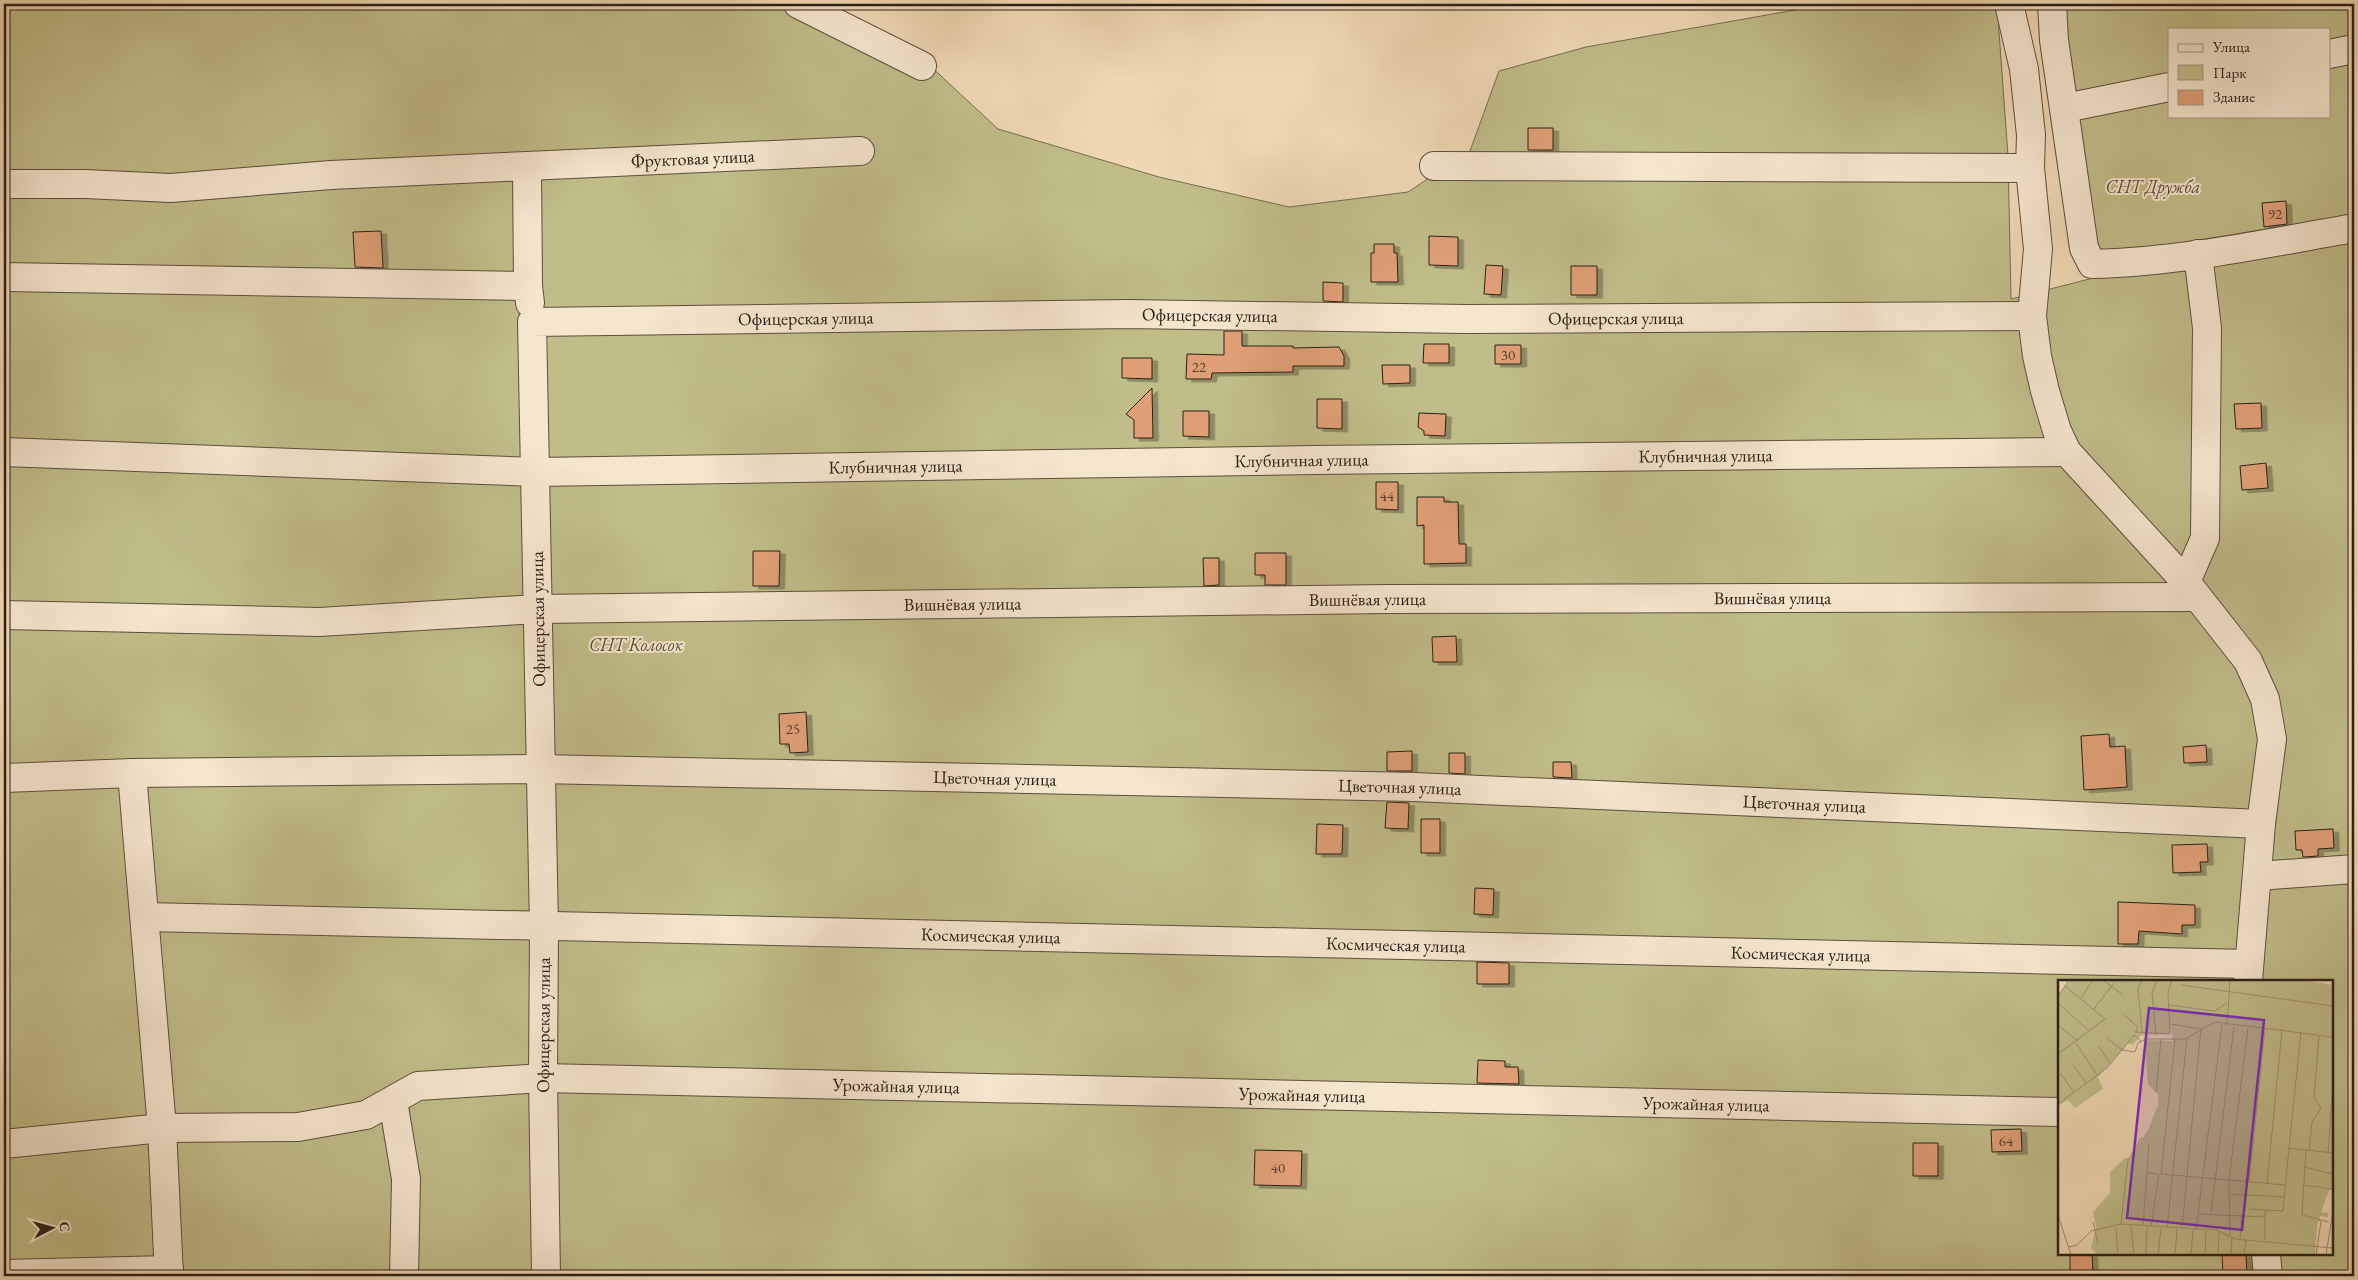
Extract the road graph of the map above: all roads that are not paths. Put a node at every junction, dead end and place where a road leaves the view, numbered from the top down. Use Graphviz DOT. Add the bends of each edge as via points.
graph roads {
  1 [pos="798,4"];
  2 [pos="2009,4"];
  3 [pos="2052,4"];
  4 [pos="2354,49"];
  5 [pos="2330,54"];
  6 [pos="922,66"];
  7 [pos="2168,87"];
  8 [pos="2065,108"];
  9 [pos="860,151"];
  10 [pos="527,166"];
  11 [pos="1434,166"];
  12 [pos="2030,168"];
  13 [pos="4,184"];
  14 [pos="2354,228"];
  15 [pos="2198,254"];
  16 [pos="4,277"];
  17 [pos="528,286"];
  18 [pos="2032,316"];
  19 [pos="532,322"];
  20 [pos="4,452"];
  21 [pos="2067,452"];
  22 [pos="536,472"];
  23 [pos="2191,589"];
  24 [pos="538,609"];
  25 [pos="4,615"];
  26 [pos="539,769"];
  27 [pos="132,773"];
  28 [pos="4,778"];
  29 [pos="2261,824"];
  30 [pos="2354,869"];
  31 [pos="2258,876"];
  32 [pos="146,917"];
  33 [pos="544,927"];
  34 [pos="2248,972"];
  35 [pos="543,1078"];
  36 [pos="393,1101"];
  37 [pos="2058,1112"];
  38 [pos="162,1128"];
  39 [pos="4,1144"];
  40 [pos="2266,1255"];
  41 [pos="169,1273"];
  42 [pos="4,1274"];
  43 [pos="404,1276"];
  44 [pos="546,1276"];
  45 [pos="2268,1276"];
  1 -- 6 [label="street"];
  2 -- 12 [label="street" via="2024,69 2031,135"];
  3 -- 8 [label="street"];
  4 -- 5 [label="street"];
  7 -- 8 [label="street"];
  8 -- 15 [label="street" via="2084,248 2092,264 2120,264"];
  9 -- 10 [label="street, Фруктовая улица"];
  10 -- 13 [label="street, Фруктовая улица" via="331,175 171,188"];
  10 -- 17 [label="street"];
  11 -- 12 [label="street"];
  12 -- 18 [label="street" via="2038,249"];
  14 -- 15 [label="street"];
  15 -- 23 [label="street" via="2207,328 2205,538"];
  16 -- 17 [label="street"];
  17 -- 19 [label="street"];
  18 -- 19 [label="street, Офицерская улица" via="1465,319 1128,314"];
  18 -- 21 [label="street" via="2045,391"];
  19 -- 22 [label="street, Офицерская улица"];
  20 -- 22 [label="street, Клубничная улица"];
  21 -- 22 [label="street, Клубничная улица"];
  21 -- 23 [label="street"];
  22 -- 24 [label="street, Офицерская улица"];
  23 -- 24 [label="street, Вишнёвая улица"];
  23 -- 29 [label="street" via="2248,661 2265,699 2272,739"];
  24 -- 25 [label="street, Вишнёвая улица" via="319,622"];
  24 -- 26 [label="street, Офицерская улица"];
  26 -- 27 [label="street, Цветочная улица"];
  26 -- 29 [label="street, Цветочная улица" via="1414,787"];
  26 -- 33 [label="street, Офицерская улица"];
  27 -- 28 [label="street, Цветочная улица"];
  27 -- 32 [label="street"];
  29 -- 31 [label="street"];
  30 -- 31 [label="street"];
  31 -- 34 [label="street"];
  32 -- 33 [label="street, Космическая улица"];
  32 -- 38 [label="street"];
  33 -- 34 [label="street, Космическая улица"];
  33 -- 35 [label="street, Офицерская улица"];
  35 -- 36 [label="street, Урожайная улица" via="418,1086"];
  35 -- 37 [label="street, Урожайная улица"];
  35 -- 44 [label="street, Офицерская улица"];
  36 -- 38 [label="street, Урожайная улица" via="366,1115 298,1126"];
  36 -- 43 [label="street" via="406,1179"];
  38 -- 39 [label="street, Урожайная улица"];
  38 -- 41 [label="street"];
  40 -- 45 [label="street"];
  41 -- 42 [label="street"];
}
